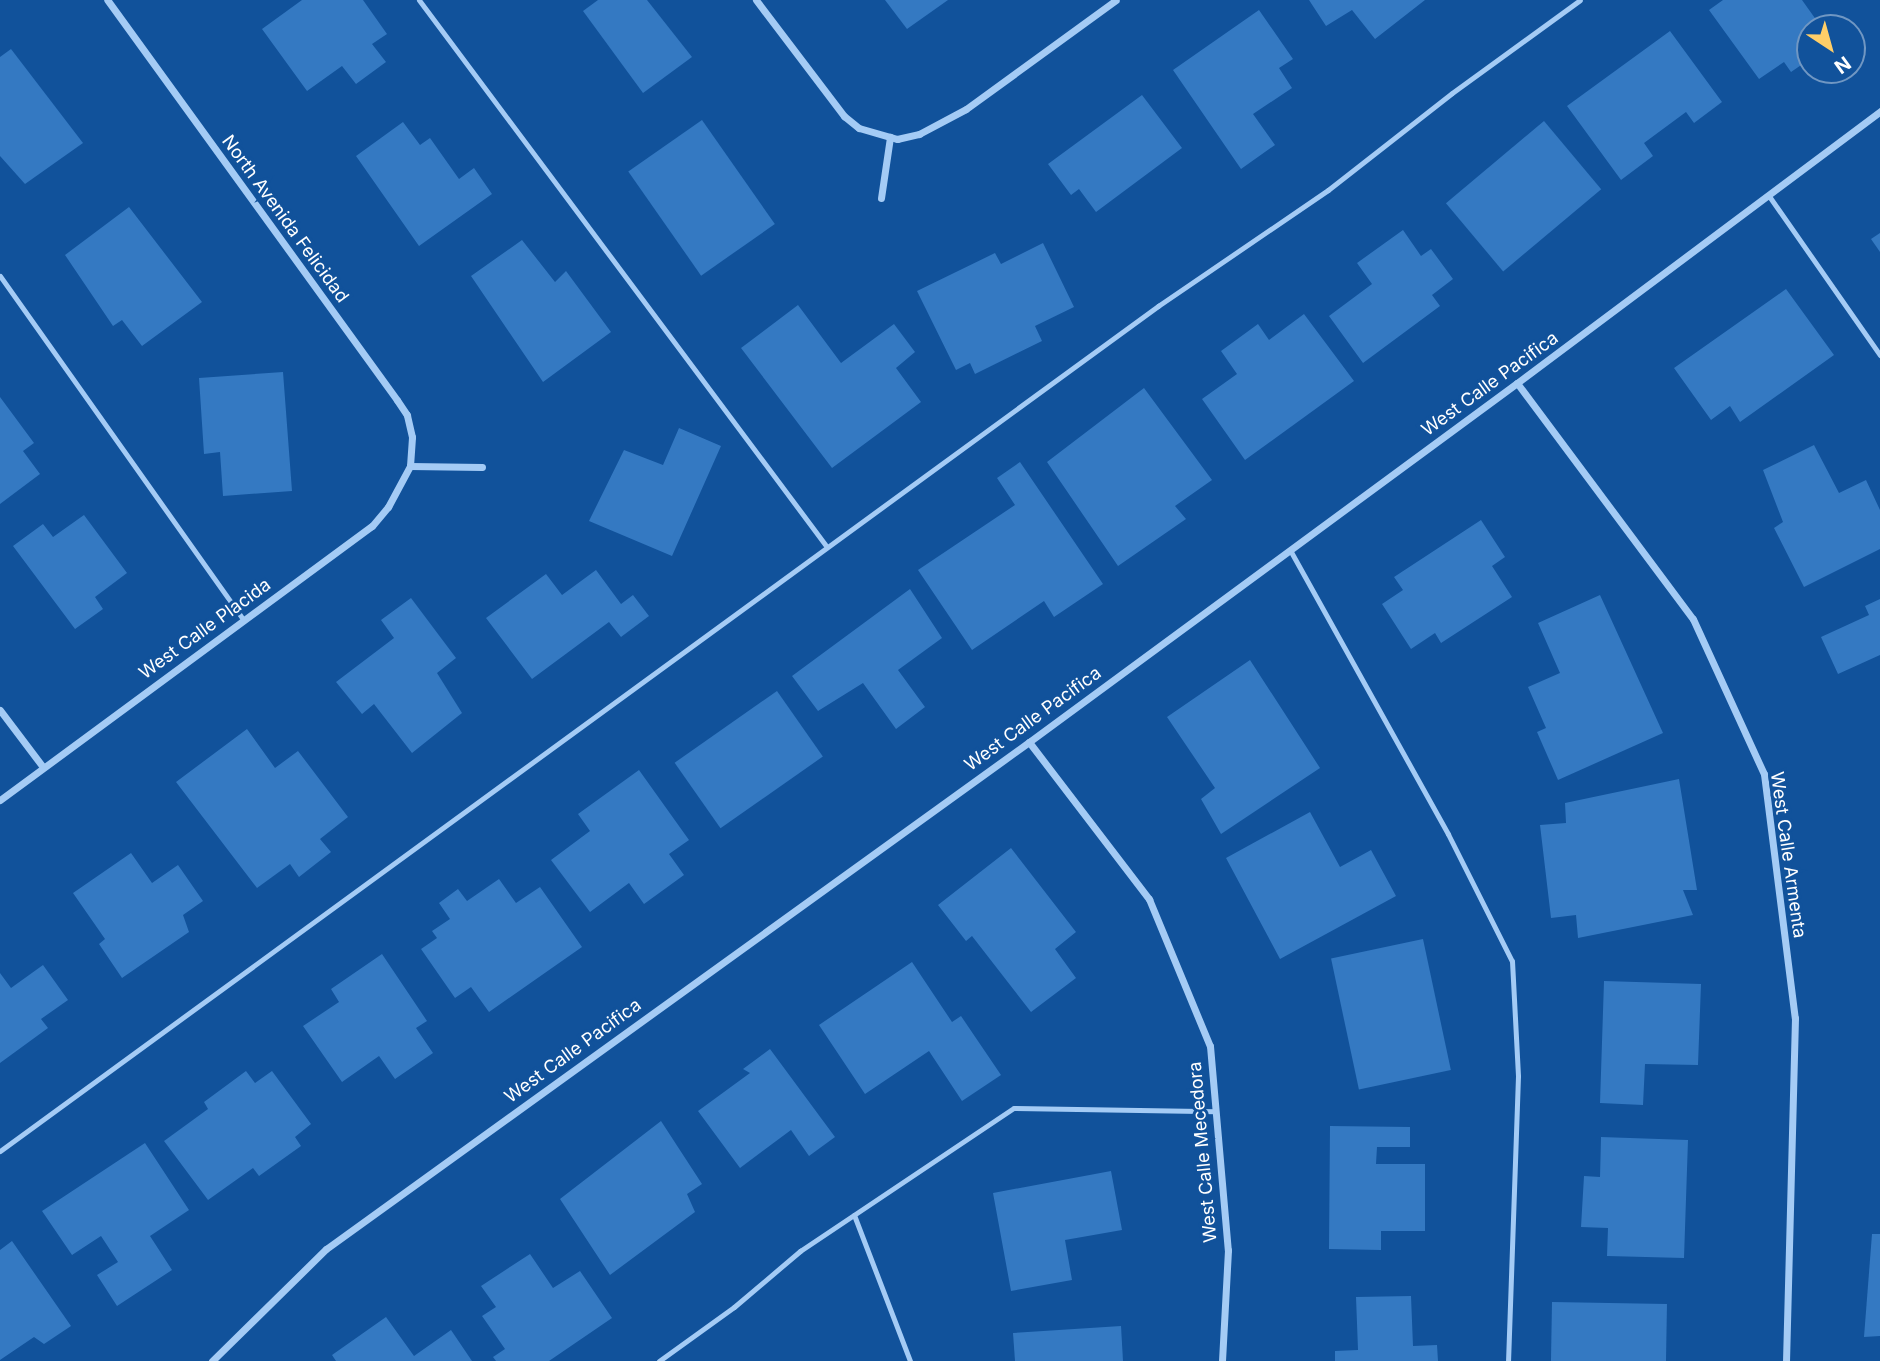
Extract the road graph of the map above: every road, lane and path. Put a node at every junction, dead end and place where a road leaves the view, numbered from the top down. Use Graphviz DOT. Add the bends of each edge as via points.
graph roads {
  1 [pos="107,0"];
  2 [pos="419,0"];
  3 [pos="756,0"];
  4 [pos="1116,0"];
  5 [pos="1580,0"];
  6 [pos="1880,111"];
  7 [pos="894,138"];
  8 [pos="1769,196"];
  9 [pos="881,198"];
  10 [pos="0,275"];
  11 [pos="1880,355"];
  12 [pos="1517,383"];
  13 [pos="410,466"];
  14 [pos="482,467"];
  15 [pos="827,547"];
  16 [pos="1290,550"];
  17 [pos="244,620"];
  18 [pos="0,710"];
  19 [pos="1029,742"];
  20 [pos="43,767"];
  21 [pos="0,800"];
  22 [pos="1216,1111"];
  23 [pos="0,1151"];
  24 [pos="854,1215"];
  25 [pos="212,1361"];
  26 [pos="659,1361"];
  27 [pos="910,1361"];
  28 [pos="1222,1361"];
  29 [pos="1508,1361"];
  30 [pos="1786,1361"];
  1 -- 13 [label="street, North Avenida Felicidad" via="407,415 412,437"];
  2 -- 15 [label="lane"];
  3 -- 7 [label="street" via="844,116 859,128"];
  4 -- 7 [label="street" via="966,109 919,134"];
  5 -- 15 [label="lane" via="1328,190 1158,306"];
  6 -- 8 [label="street, West Calle Pacifica"];
  7 -- 9 [label="street"];
  8 -- 11 [label="lane"];
  8 -- 12 [label="street, West Calle Pacifica"];
  10 -- 17 [label="lane"];
  12 -- 16 [label="street, West Calle Pacifica"];
  12 -- 30 [label="street, West Calle Armenta" via="1693,619 1764,774 1794,1018"];
  13 -- 14 [label="street"];
  13 -- 17 [label="street, West Calle Placida" via="372,526"];
  15 -- 23 [label="lane"];
  16 -- 19 [label="street, West Calle Pacifica"];
  16 -- 29 [label="lane" via="1448,834 1512,961 1518,1076"];
  17 -- 20 [label="street, West Calle Placida"];
  18 -- 20 [label="street"];
  19 -- 22 [label="street, West Calle Mecedora" via="1149,899 1210,1046"];
  19 -- 25 [label="street, West Calle Pacifica" via="326,1249"];
  20 -- 21 [label="street, West Calle Placida"];
  22 -- 24 [label="lane" via="1014,1108"];
  22 -- 28 [label="street, West Calle Mecedora" via="1228,1250"];
  24 -- 26 [label="lane" via="800,1251 734,1307"];
  24 -- 27 [label="lane"];
}
